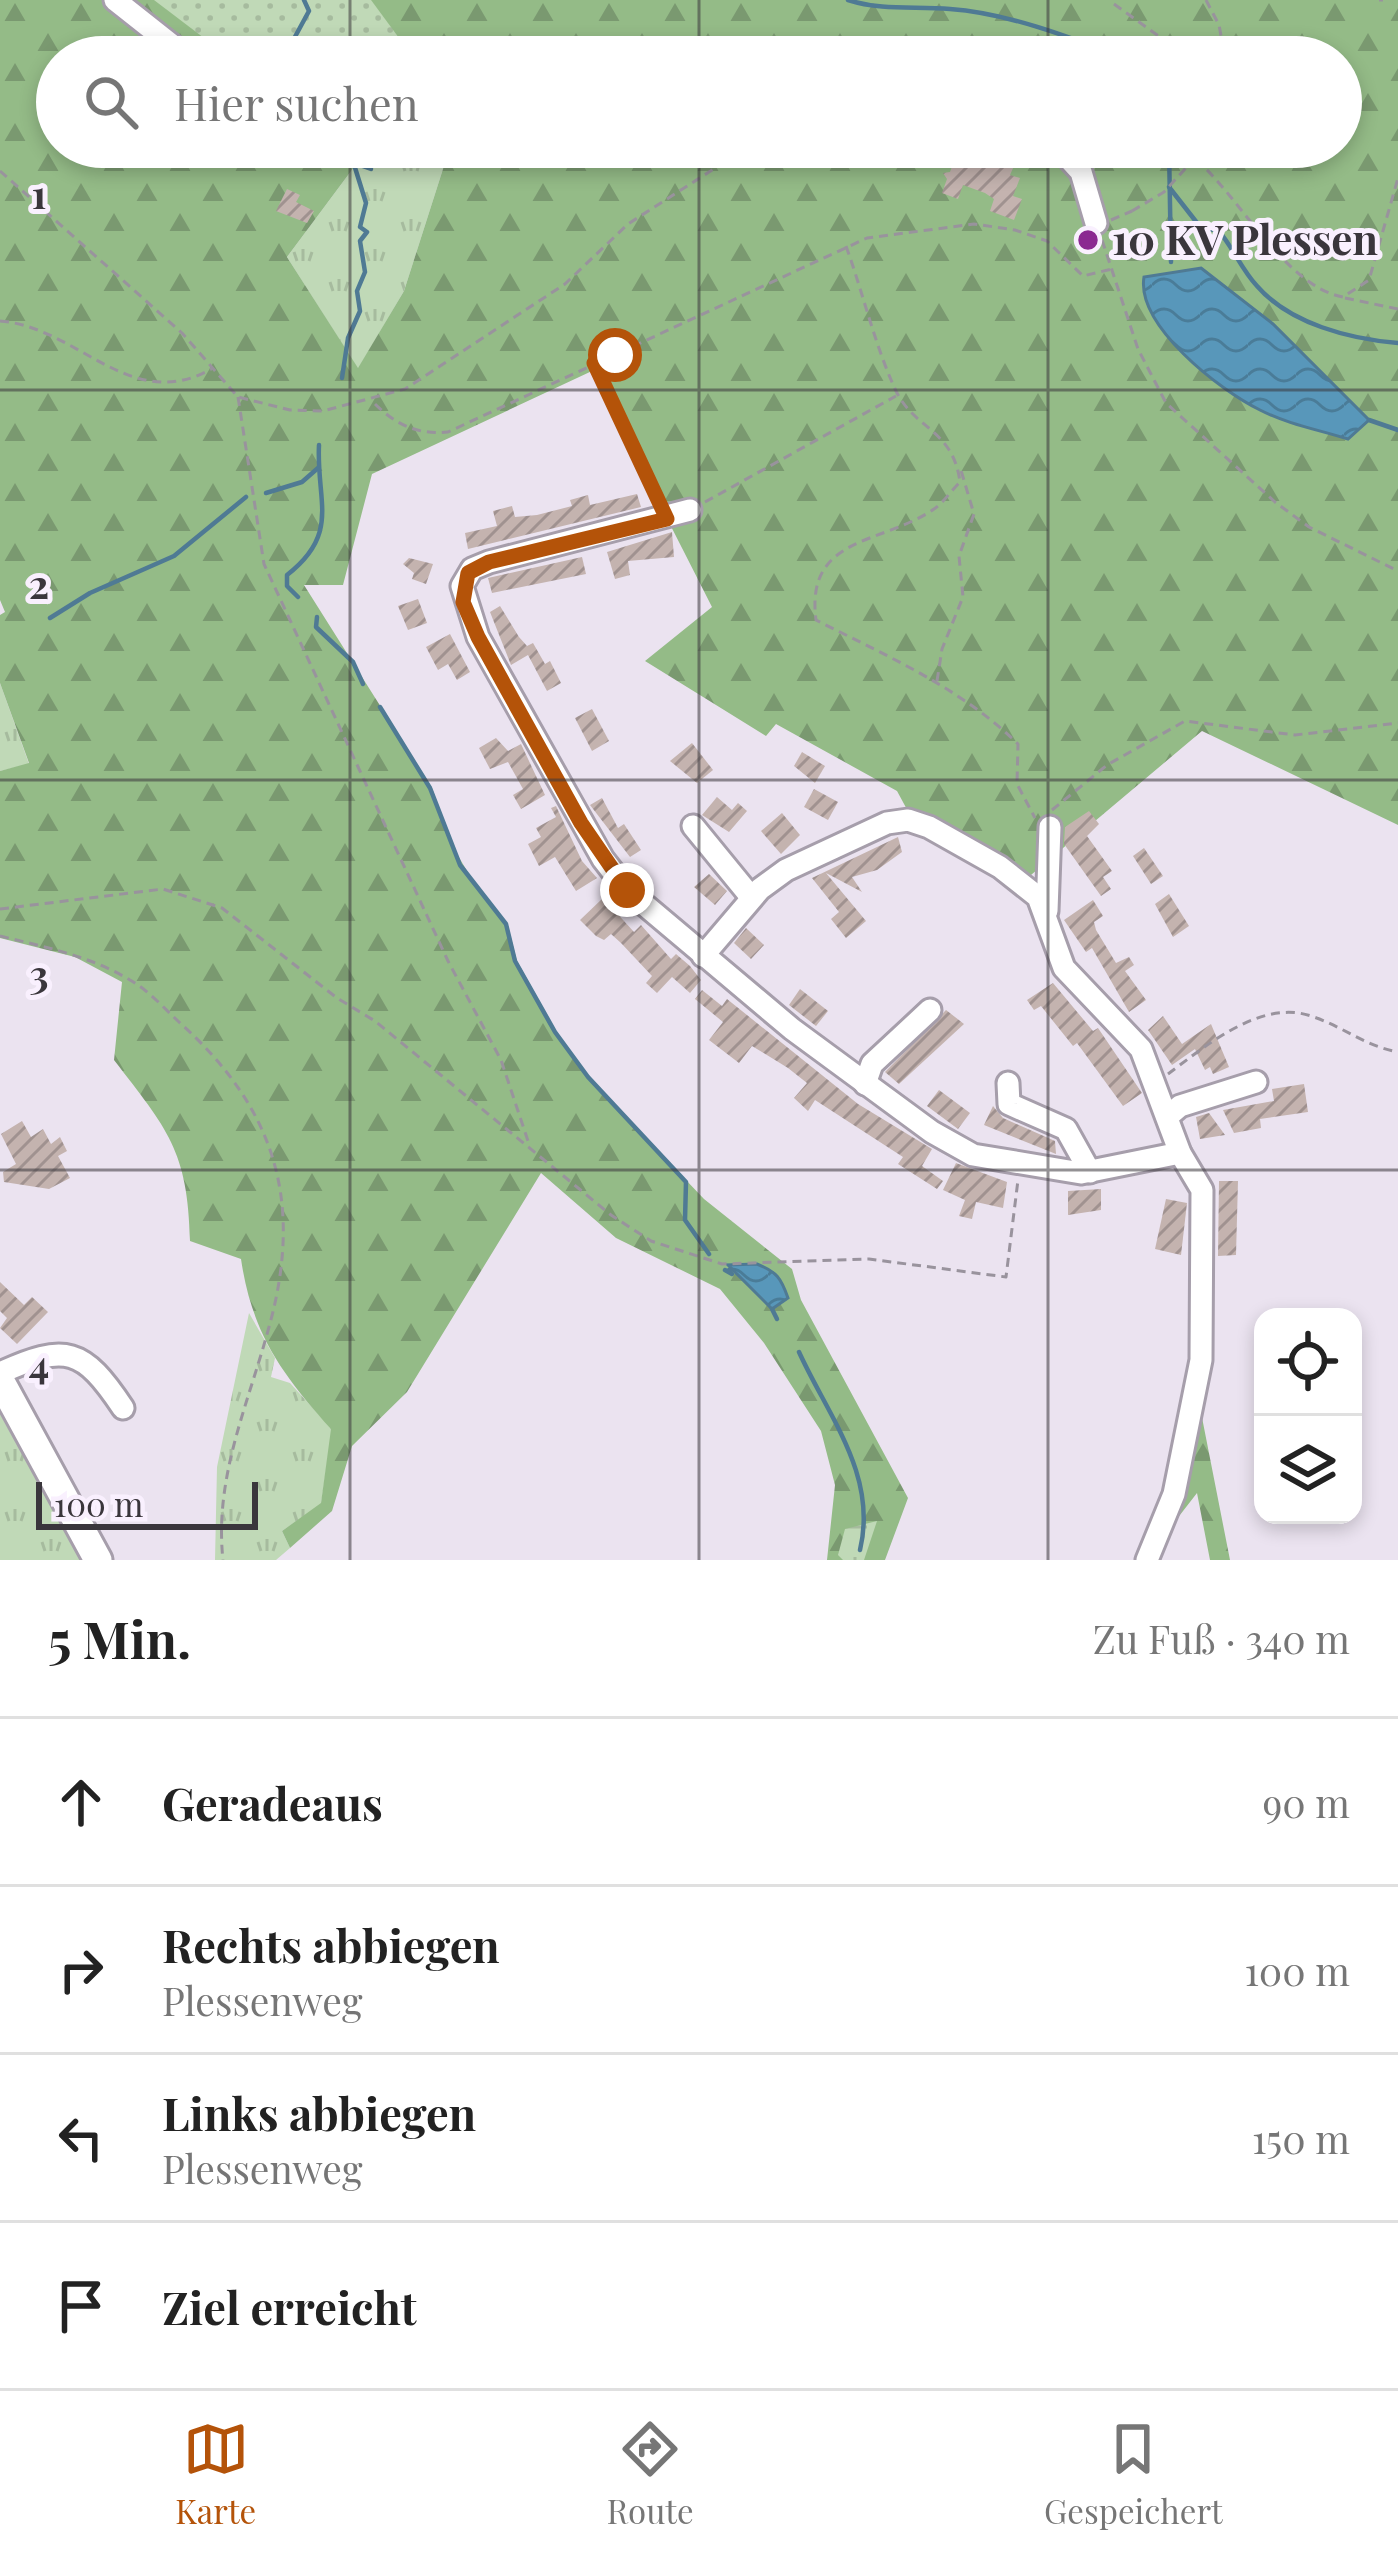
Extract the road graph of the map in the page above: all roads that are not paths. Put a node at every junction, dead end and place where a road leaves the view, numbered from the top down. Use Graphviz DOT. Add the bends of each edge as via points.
graph roads {
  1 [pos="115,0"];
  2 [pos="161,36"];
  3 [pos="1077,168"];
  4 [pos="1096,224"];
  5 [pos="690,510"];
  6 [pos="693,826"];
  7 [pos="1050,836"];
  8 [pos="751,897"];
  9 [pos="1042,907"];
  10 [pos="703,956"];
  11 [pos="930,1010"];
  12 [pos="1256,1082"];
  13 [pos="1008,1083"];
  14 [pos="866,1084"];
  15 [pos="1167,1117"];
  16 [pos="1180,1153"];
  17 [pos="1090,1172"];
  18 [pos="0,1376"];
  19 [pos="123,1408"];
  20 [pos="98,1560"];
  21 [pos="1148,1560"];
  1 -- 2 [label="street"];
  3 -- 4 [label="street"];
  5 -- 10 [label="street" via="472,568 462,586 463,602 603,859"];
  6 -- 8 [label="street"];
  7 -- 9 [label="street"];
  8 -- 9 [label="street" via="831,847 908,820 974,851"];
  8 -- 10 [label="street"];
  9 -- 15 [label="street" via="1064,968 1141,1049"];
  10 -- 14 [label="street"];
  11 -- 14 [label="street" via="872,1064"];
  12 -- 15 [label="street"];
  13 -- 17 [label="street" via="1009,1104 1063,1127"];
  14 -- 17 [label="street" via="974,1155"];
  15 -- 16 [label="street"];
  16 -- 17 [label="street"];
  16 -- 21 [label="street" via="1202,1190 1201,1360 1174,1494"];
  18 -- 19 [label="street" via="48,1353 76,1355"];
  18 -- 20 [label="main road"];
}
